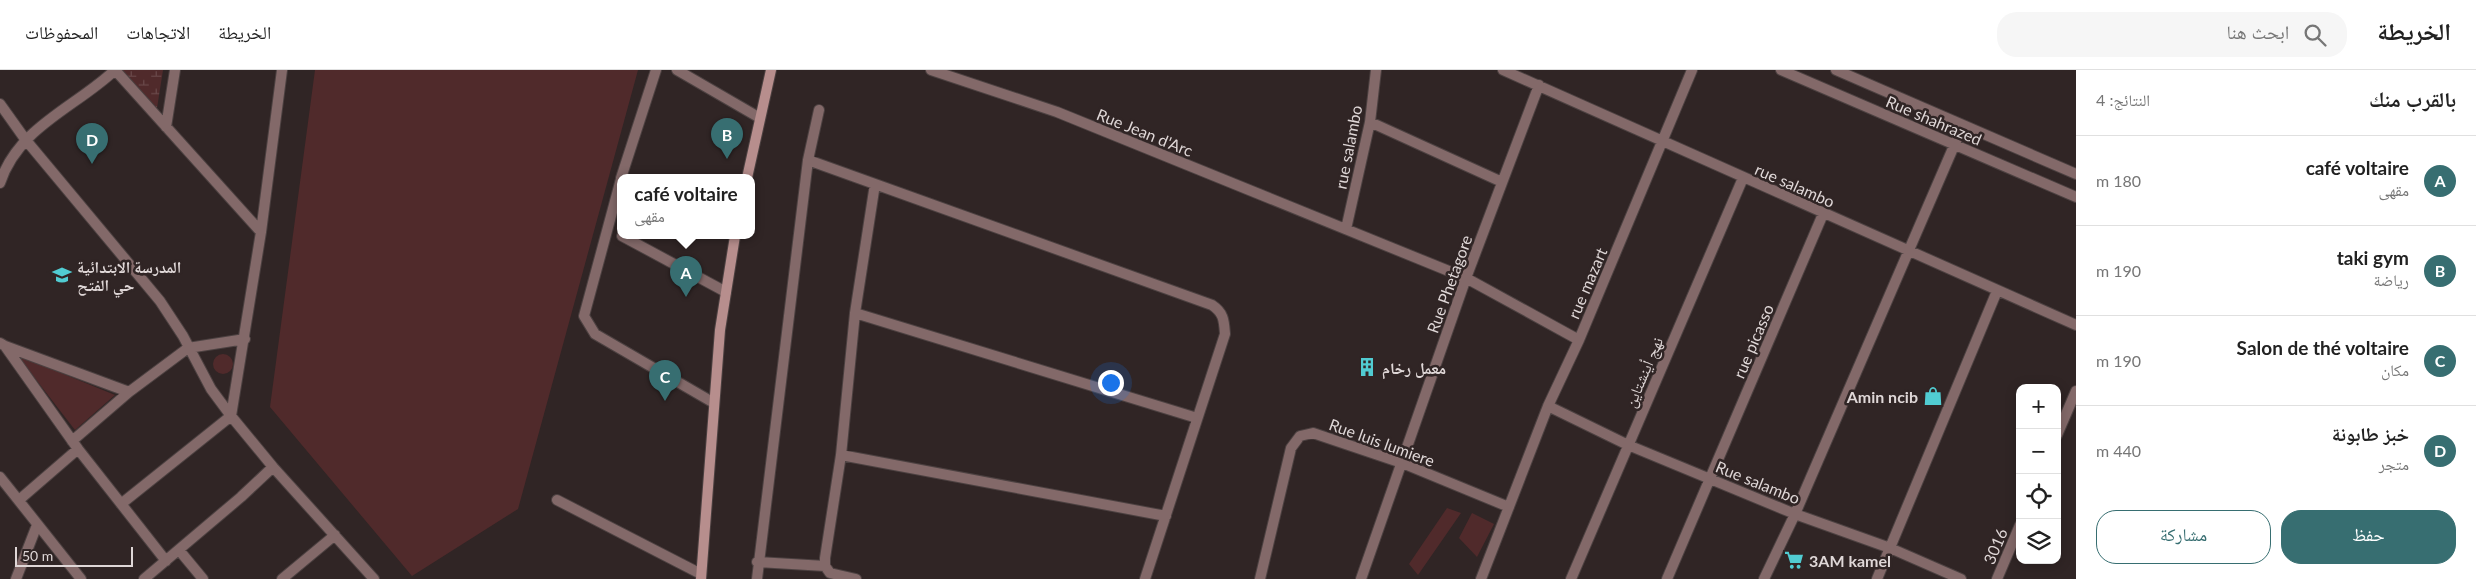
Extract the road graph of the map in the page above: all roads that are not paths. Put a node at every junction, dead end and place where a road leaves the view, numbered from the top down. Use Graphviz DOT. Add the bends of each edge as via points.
graph roads {
  1 [pos="115,70"];
  2 [pos="175,70"];
  3 [pos="282,70"];
  4 [pos="656,70"];
  5 [pos="677,70"];
  6 [pos="771,70"];
  7 [pos="931,70"];
  8 [pos="1376,70"];
  9 [pos="1503,70"];
  10 [pos="1692,70"];
  11 [pos="1781,70"];
  12 [pos="1836,70"];
  13 [pos="1539,85"];
  14 [pos="0,104"];
  15 [pos="818,110"];
  16 [pos="760,118"];
  17 [pos="1370,122"];
  18 [pos="1963,125"];
  19 [pos="166,127"];
  20 [pos="25,139"];
  21 [pos="1662,142"];
  22 [pos="1954,144"];
  23 [pos="808,160"];
  24 [pos="622,174"];
  25 [pos="748,174"];
  26 [pos="2076,174"];
  27 [pos="1744,178"];
  28 [pos="0,182"];
  29 [pos="1502,182"];
  30 [pos="875,184"];
  31 [pos="617,193"];
  32 [pos="2076,197"];
  33 [pos="1823,214"];
  34 [pos="608,228"];
  35 [pos="1346,229"];
  36 [pos="261,232"];
  37 [pos="617,233"];
  38 [pos="628,239"];
  39 [pos="735,239"];
  40 [pos="1908,251"];
  41 [pos="1466,278"];
  42 [pos="1997,291"];
  43 [pos="726,292"];
  44 [pos="855,313"];
  45 [pos="2076,325"];
  46 [pos="244,339"];
  47 [pos="1579,340"];
  48 [pos="3,344"];
  49 [pos="188,348"];
  50 [pos="2076,391"];
  51 [pos="128,392"];
  52 [pos="714,404"];
  53 [pos="1548,406"];
  54 [pos="231,416"];
  55 [pos="1197,418"];
  56 [pos="2060,429"];
  57 [pos="75,445"];
  58 [pos="1628,445"];
  59 [pos="841,455"];
  60 [pos="1402,463"];
  61 [pos="273,467"];
  62 [pos="0,477"];
  63 [pos="1712,479"];
  64 [pos="19,500"];
  65 [pos="557,500"];
  66 [pos="121,504"];
  67 [pos="1509,507"];
  68 [pos="1795,514"];
  69 [pos="1166,516"];
  70 [pos="37,525"];
  71 [pos="2016,534"];
  72 [pos="336,535"];
  73 [pos="1890,548"];
  74 [pos="179,550"];
  75 [pos="166,560"];
  76 [pos="757,562"];
  77 [pos="825,566"];
  78 [pos="700,577"];
  79 [pos="16,579"];
  80 [pos="80,579"];
  81 [pos="144,579"];
  82 [pos="203,579"];
  83 [pos="282,579"];
  84 [pos="374,579"];
  85 [pos="757,579"];
  86 [pos="856,579"];
  87 [pos="1145,579"];
  88 [pos="1260,579"];
  89 [pos="1361,579"];
  90 [pos="1481,579"];
  91 [pos="1571,579"];
  92 [pos="1667,579"];
  93 [pos="1764,579"];
  94 [pos="1877,579"];
  95 [pos="1961,579"];
  96 [pos="1997,579"];
  1 -- 19 [label="street"];
  1 -- 20 [label="street"];
  2 -- 19 [label="street"];
  3 -- 36 [label="street"];
  4 -- 24 [label="street"];
  5 -- 16 [label="street"];
  6 -- 16 [label="main road"];
  7 -- 35 [label="street, Rue Jean d'Arc" via="1058,112"];
  8 -- 17 [label="street, rue salambo"];
  9 -- 13 [label="street, rue salambo"];
  10 -- 21 [label="street, rue mazart"];
  11 -- 22 [label="street, Rue shahrazed"];
  12 -- 18 [label="street"];
  13 -- 21 [label="street, rue salambo"];
  13 -- 29 [label="street, Rue Phetagore"];
  14 -- 20 [label="street"];
  15 -- 23 [label="street"];
  16 -- 25 [label="main road"];
  17 -- 29 [label="street"];
  17 -- 35 [label="street, rue salambo"];
  18 -- 22 [label="street"];
  18 -- 26 [label="street"];
  19 -- 36 [label="street"];
  20 -- 28 [label="street" via="5,166"];
  20 -- 49 [label="street" via="160,301"];
  21 -- 27 [label="street, rue salambo"];
  21 -- 47 [label="street, rue mazart"];
  22 -- 32 [label="street, Rue shahrazed"];
  22 -- 40 [label="street"];
  23 -- 30 [label="street"];
  23 -- 76 [label="street"];
  27 -- 33 [label="street, rue salambo"];
  27 -- 58 [label="street, نهج أينشتاين"];
  29 -- 41 [label="street, Rue Phetagore"];
  30 -- 44 [label="street"];
  30 -- 55 [label="street" via="1220,310 1225,334"];
  31 -- 34 [label="street"];
  33 -- 40 [label="street, rue salambo"];
  33 -- 63 [label="street, rue picasso"];
  34 -- 37 [label="street"];
  34 -- 52 [label="street" via="584,316 588,324 596,334"];
  35 -- 41 [label="street, Rue Jean d'Arc"];
  36 -- 46 [label="street"];
  38 -- 43 [label="street"];
  39 -- 43 [label="main road"];
  40 -- 42 [label="street, rue salambo"];
  40 -- 68 [label="street"];
  41 -- 47 [label="street, Rue Jean d'Arc"];
  41 -- 60 [label="street, Rue Phetagore"];
  42 -- 45 [label="street, rue salambo"];
  42 -- 73 [label="street"];
  43 -- 52 [label="main road"];
  44 -- 55 [label="street"];
  44 -- 59 [label="street"];
  46 -- 49 [label="street"];
  46 -- 54 [label="street"];
  47 -- 53 [label="street, rue mazart"];
  48 -- 51 [label="street"];
  48 -- 57 [label="street"];
  49 -- 51 [label="street"];
  49 -- 54 [label="street" via="211,390"];
  50 -- 56 [label="street"];
  51 -- 57 [label="street"];
  52 -- 78 [label="main road"];
  53 -- 58 [label="street, Rue salambo"];
  53 -- 67 [label="street, rue mazart"];
  54 -- 61 [label="street"];
  54 -- 66 [label="street"];
  55 -- 69 [label="street"];
  57 -- 64 [label="street"];
  57 -- 66 [label="street"];
  58 -- 63 [label="street, Rue salambo"];
  58 -- 91 [label="street, نهج أينشتاين"];
  59 -- 69 [label="street"];
  59 -- 77 [label="street"];
  60 -- 67 [label="street, Rue luis lumiere"];
  60 -- 88 [label="street, Rue luis lumiere" via="1314,433 1300,436 1291,448"];
  60 -- 89 [label="street, Rue Phetagore"];
  61 -- 72 [label="street"];
  61 -- 74 [label="street"];
  62 -- 64 [label="street"];
  63 -- 68 [label="street, Rue salambo"];
  63 -- 92 [label="street, rue picasso"];
  64 -- 70 [label="street"];
  65 -- 78 [label="street"];
  66 -- 75 [label="street"];
  67 -- 90 [label="street, rue mazart"];
  68 -- 73 [label="street, Rue salambo"];
  68 -- 93 [label="street"];
  69 -- 87 [label="street"];
  70 -- 79 [label="street"];
  70 -- 80 [label="street"];
  71 -- 96 [label="street, 3016"];
  72 -- 83 [label="street"];
  72 -- 84 [label="street"];
  73 -- 94 [label="street"];
  73 -- 95 [label="street, Rue salambo"];
  74 -- 75 [label="street"];
  74 -- 82 [label="street"];
  75 -- 81 [label="street"];
  76 -- 77 [label="street"];
  76 -- 85 [label="street"];
  77 -- 86 [label="street" via="830,573"];
}
